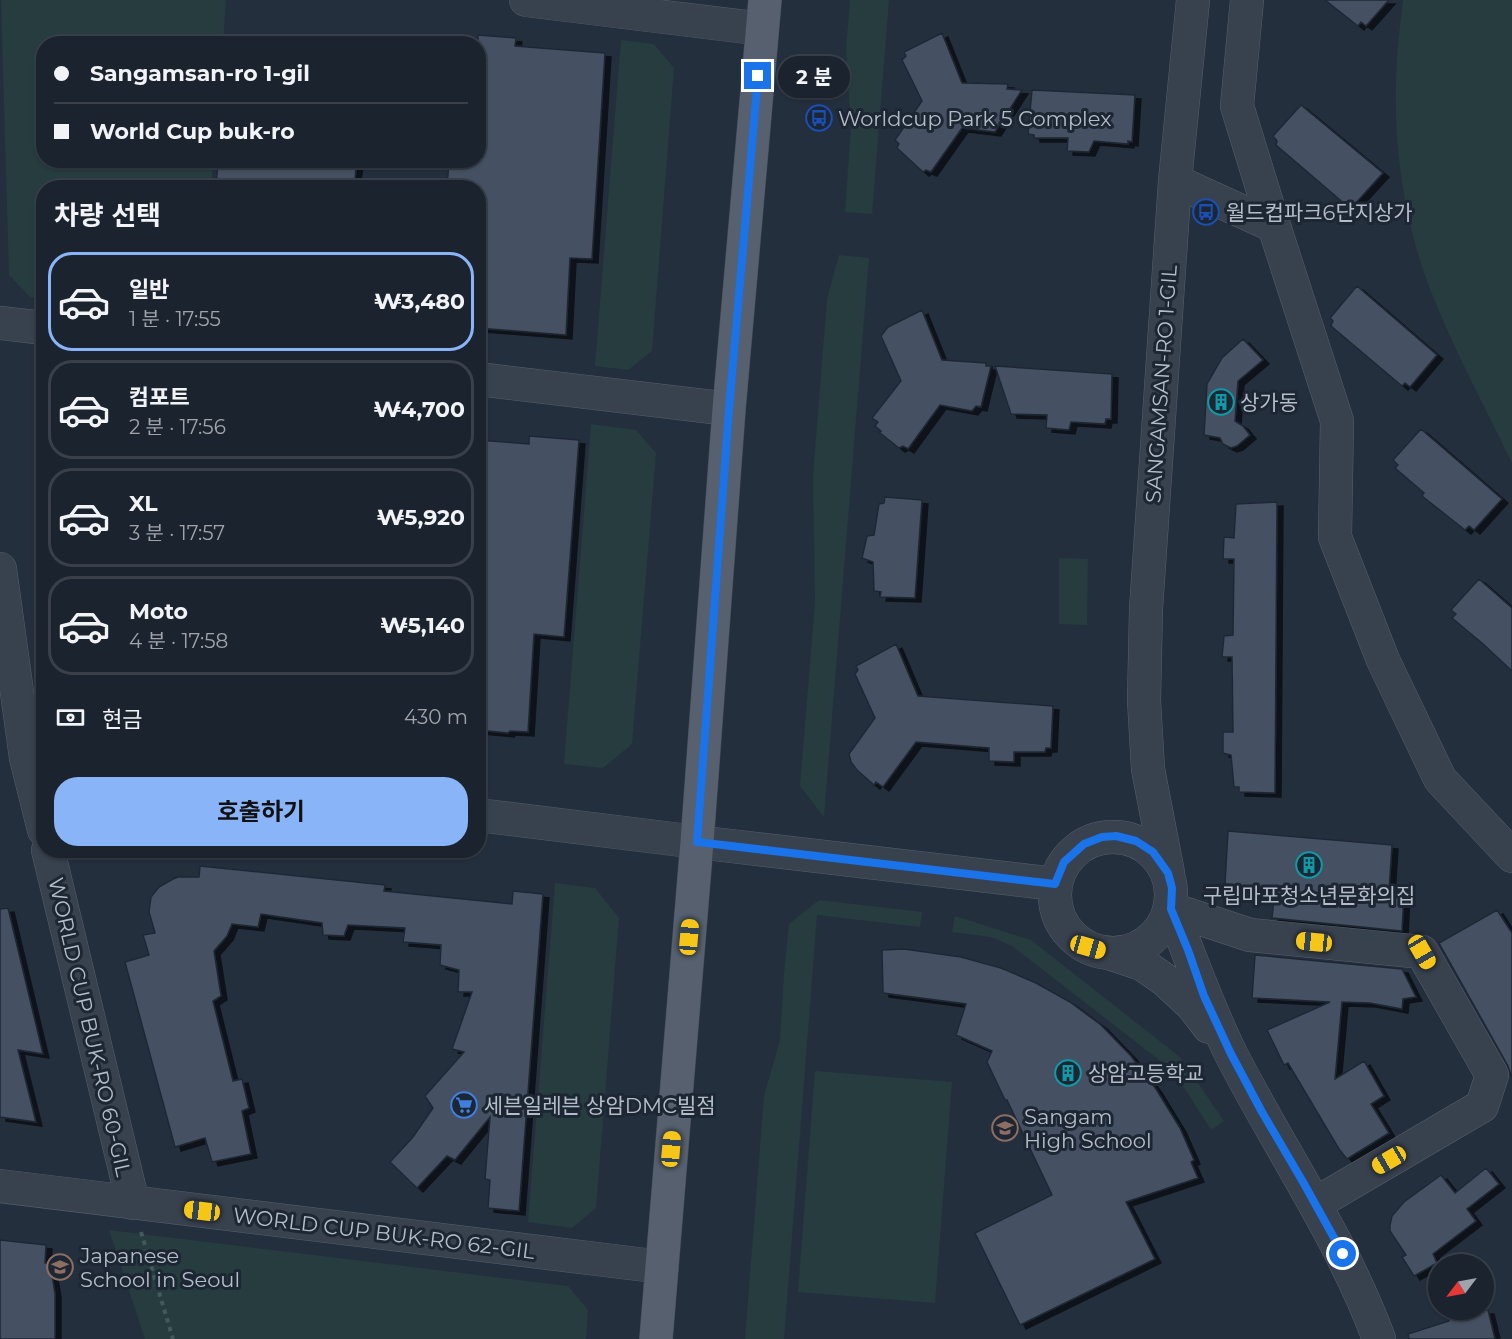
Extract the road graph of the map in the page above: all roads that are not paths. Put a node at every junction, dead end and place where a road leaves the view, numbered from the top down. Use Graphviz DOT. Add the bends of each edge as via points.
graph roads {
  1 [pos="526,0"];
  2 [pos="1193,0"];
  3 [pos="1247,0"];
  4 [pos="763,14"];
  5 [pos="1175,181"];
  6 [pos="1274,226"];
  7 [pos="0,323"];
  8 [pos="36,327"];
  9 [pos="486,381"];
  10 [pos="729,409"];
  11 [pos="0,569"];
  12 [pos="23,757"];
  13 [pos="1148,769"];
  14 [pos="36,802"];
  15 [pos="486,816"];
  16 [pos="1102,837"];
  17 [pos="697,842"];
  18 [pos="1512,856"];
  19 [pos="50,858"];
  20 [pos="1168,873"];
  21 [pos="1055,884"];
  22 [pos="1171,909"];
  23 [pos="1109,954"];
  24 [pos="1231,1054"];
  25 [pos="0,1186"];
  26 [pos="133,1203"];
  27 [pos="1315,1204"];
  28 [pos="662,1267"];
  29 [pos="656,1339"];
  30 [pos="1379,1339"];
  1 -- 4 [label="street"];
  2 -- 5 [label="street, SANGAMSAN-RO 1-GIL"];
  3 -- 6 [label="street" via="1237,106"];
  4 -- 10 [label="main road"];
  5 -- 6 [label="street"];
  5 -- 13 [label="street, SANGAMSAN-RO 1-GIL" via="1146,609 1144,700"];
  6 -- 18 [label="street" via="1337,421 1335,537 1383,660 1440,779"];
  7 -- 8 [label="street"];
  9 -- 10 [label="street"];
  10 -- 17 [label="main road"];
  11 -- 12 [label="street"];
  12 -- 14 [label="street"];
  13 -- 16 [label="street" via="1134,806 1121,824"];
  13 -- 20 [label="street, SANGAMSAN-RO 1-GIL"];
  15 -- 17 [label="street"];
  16 -- 20 [label="street" via="1136,841 1153,852"];
  16 -- 21 [label="street" via="1084,844 1064,862"];
  17 -- 21 [label="street"];
  17 -- 28 [label="main road"];
  19 -- 26 [label="street, WORLD CUP BUK-RO 60-GIL"];
  20 -- 22 [label="street"];
  21 -- 23 [label="street" via="1059,918 1071,935 1088,947"];
  22 -- 23 [label="street" via="1151,940 1134,950"];
  22 -- 24 [label="street"];
  22 -- 27 [label="street" via="1250,935 1422,952 1492,1076 1482,1106"];
  23 -- 24 [label="street" via="1142,964 1165,980 1192,1005"];
  24 -- 27 [label="street"];
  25 -- 26 [label="street, WORLD CUP BUK-RO 62-GIL"];
  26 -- 28 [label="street, WORLD CUP BUK-RO 62-GIL"];
  27 -- 30 [label="street" via="1343,1254"];
  28 -- 29 [label="main road"];
}
